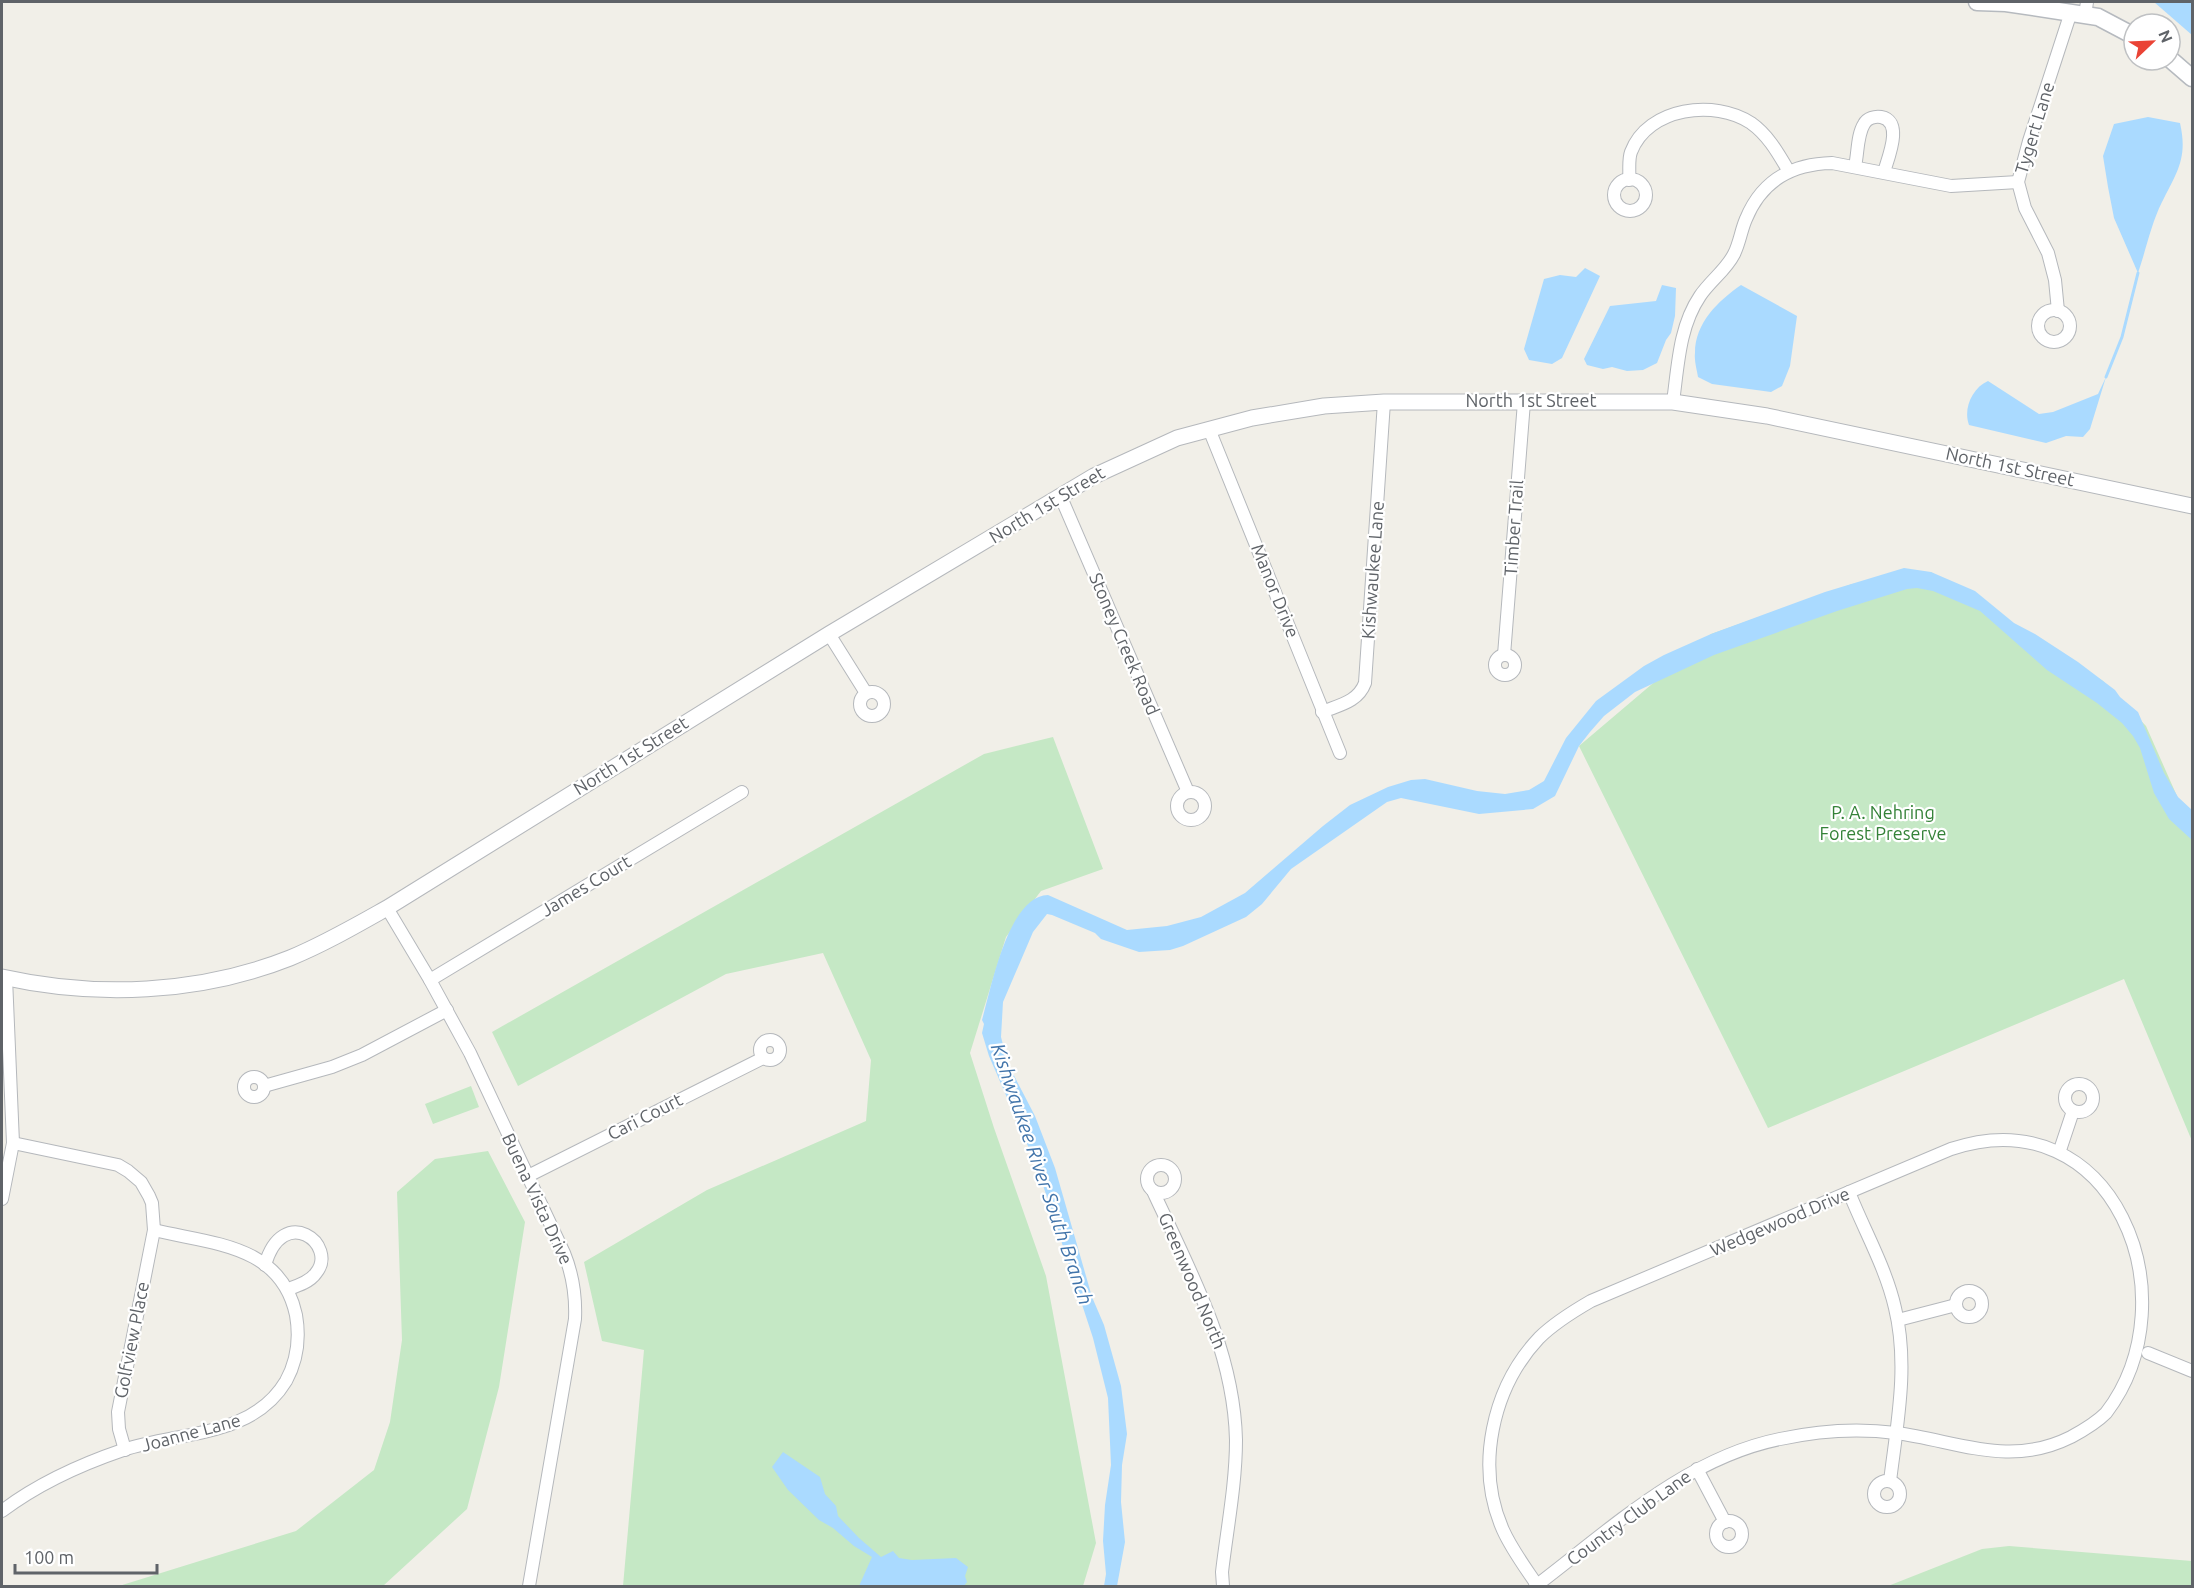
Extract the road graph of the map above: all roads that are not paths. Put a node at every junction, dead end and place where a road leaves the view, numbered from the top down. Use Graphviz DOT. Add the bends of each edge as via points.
graph roads {
  1 [pos="1977,2"];
  2 [pos="2076,8"];
  3 [pos="2122,30"];
  4 [pos="1855,166"];
  5 [pos="1788,170"];
  6 [pos="1884,172"];
  7 [pos="1629,180"];
  8 [pos="2018,182"];
  9 [pos="2058,311"];
  10 [pos="1384,402"];
  11 [pos="1524,402"];
  12 [pos="1673,402"];
  13 [pos="1209,429"];
  14 [pos="1060,495"];
  15 [pos="2193,506"];
  16 [pos="829,634"];
  17 [pos="1504,655"];
  18 [pos="866,693"];
  19 [pos="1322,712"];
  20 [pos="1340,753"];
  21 [pos="742,792"];
  22 [pos="1188,792"];
  23 [pos="387,908"];
  24 [pos="4,978"];
  25 [pos="430,980"];
  26 [pos="447,1010"];
  27 [pos="763,1058"];
  28 [pos="264,1086"];
  29 [pos="2073,1111"];
  30 [pos="13,1143"];
  31 [pos="2060,1150"];
  32 [pos="528,1176"];
  33 [pos="1153,1191"];
  34 [pos="1849,1192"];
  35 [pos="2,1199"];
  36 [pos="2136,1218"];
  37 [pos="154,1230"];
  38 [pos="265,1265"];
  39 [pos="288,1289"];
  40 [pos="1956,1305"];
  41 [pos="1898,1320"];
  42 [pos="2193,1371"];
  43 [pos="1896,1433"];
  44 [pos="125,1450"];
  45 [pos="1697,1469"];
  46 [pos="1890,1481"];
  47 [pos="2,1511"];
  48 [pos="1725,1522"];
  49 [pos="1536,1586"];
  50 [pos="530,1587"];
  51 [pos="1223,1587"];
  1 -- 2 [label="main road"];
  2 -- 3 [label="main road"];
  2 -- 8 [label="street, Tygert Lane"];
  4 -- 5 [label="street" via="1821,164"];
  4 -- 6 [label="street"];
  4 -- 6 [label="street" via="1864,124 1870,118 1882,117 1890,122 1894,132"];
  5 -- 7 [label="street" via="1773,144 1750,122 1722,111 1698,109 1661,120 1639,139 1630,154"];
  5 -- 12 [label="street" via="1754,202 1734,254 1693,308 1681,341"];
  6 -- 8 [label="street" via="1951,186"];
  8 -- 9 [label="street, Tygert Lane" via="2025,208 2053,270"];
  10 -- 11 [label="street, North 1st Street"];
  10 -- 13 [label="street, North 1st Street" via="1324,406"];
  10 -- 19 [label="street, Kishwaukee Lane" via="1365,683 1353,699"];
  11 -- 12 [label="street, North 1st Street"];
  11 -- 17 [label="street, Timber Trail"];
  12 -- 15 [label="street, North 1st Street" via="1767,416"];
  13 -- 14 [label="street, North 1st Street" via="1128,459"];
  13 -- 19 [label="street, Manor Drive"];
  14 -- 16 [label="street, North 1st Street"];
  14 -- 22 [label="street, Stoney Creek Road"];
  16 -- 18 [label="street"];
  16 -- 23 [label="street, North 1st Street"];
  19 -- 20 [label="street, Manor Drive"];
  21 -- 25 [label="street, James Court"];
  23 -- 24 [label="street, North 1st Street" via="290,958 198,983 102,990"];
  23 -- 25 [label="street, Buena Vista Drive"];
  24 -- 30 [label="street"];
  25 -- 26 [label="street, Buena Vista Drive"];
  26 -- 28 [label="street" via="362,1055"];
  26 -- 32 [label="street, Buena Vista Drive"];
  27 -- 32 [label="street, Cari Court"];
  29 -- 31 [label="street"];
  30 -- 35 [label="street"];
  30 -- 37 [label="street" via="118,1165 128,1171 149,1196"];
  31 -- 34 [label="street, Wedgewood Drive" via="2033,1143 1974,1142"];
  31 -- 36 [label="street, Wedgewood Drive" via="2103,1178"];
  32 -- 50 [label="street, Buena Vista Drive" via="568,1264 576,1303"];
  33 -- 51 [label="street, Greenwood North" via="1219,1338 1230,1388 1235,1467"];
  34 -- 41 [label="street" via="1888,1284"];
  34 -- 49 [label="street, Wedgewood Drive" via="1591,1301 1555,1324 1525,1355 1499,1406 1491,1440 1490,1478 1502,1529"];
  37 -- 38 [label="street, Joanne Lane" via="233,1247"];
  37 -- 44 [label="street, Golfview Place" via="118,1412"];
  38 -- 39 [label="street, Joanne Lane"];
  38 -- 39 [label="street" via="272,1245 284,1235 296,1232 310,1237 321,1258 318,1270 308,1280"];
  39 -- 44 [label="street, Joanne Lane" via="298,1332 296,1354 290,1374 265,1407 239,1422"];
  40 -- 41 [label="street"];
  41 -- 43 [label="street" via="1902,1368"];
  42 -- 43 [label="street, Country Club Lane" via="2150,1347 2131,1383 2105,1415 2054,1444 2032,1450 1996,1452"];
  43 -- 45 [label="street, Country Club Lane" via="1828,1432 1781,1438"];
  43 -- 46 [label="street"];
  44 -- 47 [label="street, Joanne Lane" via="51,1479"];
  45 -- 48 [label="street"];
  45 -- 49 [label="street, Country Club Lane"];
}
